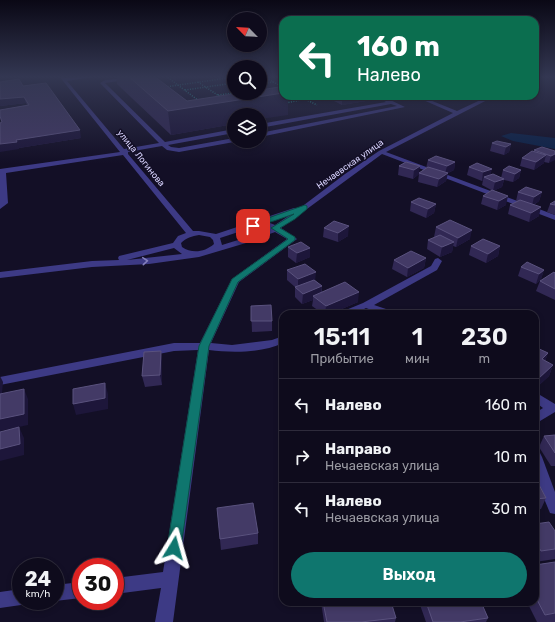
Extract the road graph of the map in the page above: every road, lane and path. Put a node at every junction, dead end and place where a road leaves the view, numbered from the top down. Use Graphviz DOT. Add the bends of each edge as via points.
graph roads {
  1 [pos="86,105"];
  2 [pos="124,105"];
  3 [pos="375,105"];
  4 [pos="398,105"];
  5 [pos="438,105"];
  6 [pos="474,105"];
  7 [pos="458,113"];
  8 [pos="267,125"];
  9 [pos="227,132"];
  10 [pos="267,134"];
  11 [pos="227,141"];
  12 [pos="162,144"];
  13 [pos="125,152"];
  14 [pos="381,152"];
  15 [pos="1,172"];
  16 [pos="0,207"];
  17 [pos="305,207"];
  18 [pos="555,218"];
  19 [pos="272,227"];
  20 [pos="192,234"];
  21 [pos="215,237"];
  22 [pos="177,246"];
  23 [pos="212,250"];
  24 [pos="199,254"];
  25 [pos="438,261"];
  26 [pos="92,264"];
  27 [pos="0,275"];
  28 [pos="366,305"];
  29 [pos="354,310"];
  30 [pos="380,310"];
  31 [pos="279,340"];
  32 [pos="204,346"];
  33 [pos="0,381"];
  34 [pos="539,398"];
  35 [pos="554,407"];
  36 [pos="539,416"];
  37 [pos="539,469"];
  38 [pos="555,508"];
  39 [pos="169,579"];
  40 [pos="124,585"];
  41 [pos="12,598"];
  42 [pos="0,600"];
  43 [pos="164,622"];
  1 -- 13 [label="street, улица Логинова"];
  2 -- 12 [label="street"];
  3 -- 8 [label="street"];
  4 -- 10 [label="street" via="402,107"];
  5 -- 7 [label="street"];
  6 -- 7 [label="street, Нечаевская улица"];
  7 -- 14 [label="street, Нечаевская улица"];
  9 -- 12 [label="street"];
  11 -- 12 [label="street" via="179,150 169,149"];
  12 -- 13 [label="street"];
  13 -- 15 [label="street"];
  13 -- 20 [label="street, улица Логинова"];
  14 -- 17 [label="street, Нечаевская улица"];
  14 -- 18 [label="street"];
  15 -- 16 [label="street" via="4,203"];
  17 -- 19 [label="street, Нечаевская улица" via="293,218"];
  17 -- 21 [label="street, Нечаевская улица"];
  19 -- 23 [label="street, Нечаевская улица" via="236,243"];
  19 -- 32 [label="street" via="293,239 234,281"];
  20 -- 21 [label="street" via="204,233"];
  20 -- 22 [label="street" via="181,238"];
  21 -- 23 [label="street" via="218,244"];
  22 -- 24 [label="street" via="184,252"];
  22 -- 26 [label="street"];
  23 -- 24 [label="street, Нечаевская улица"];
  26 -- 24 [label="street, Нечаевская улица, one-way" via="149,261"];
  25 -- 28 [label="street" via="434,268"];
  26 -- 27 [label="street"];
  28 -- 29 [label="street"];
  28 -- 30 [label="street"];
  31 -- 32 [label="street" via="232,349"];
  32 -- 33 [label="street" via="174,347"];
  32 -- 39 [label="street"];
  34 -- 35 [label="street"];
  35 -- 36 [label="street"];
  37 -- 38 [label="street"];
  39 -- 40 [label="street"];
  39 -- 43 [label="street"];
  41 -- 42 [label="street"];
}
